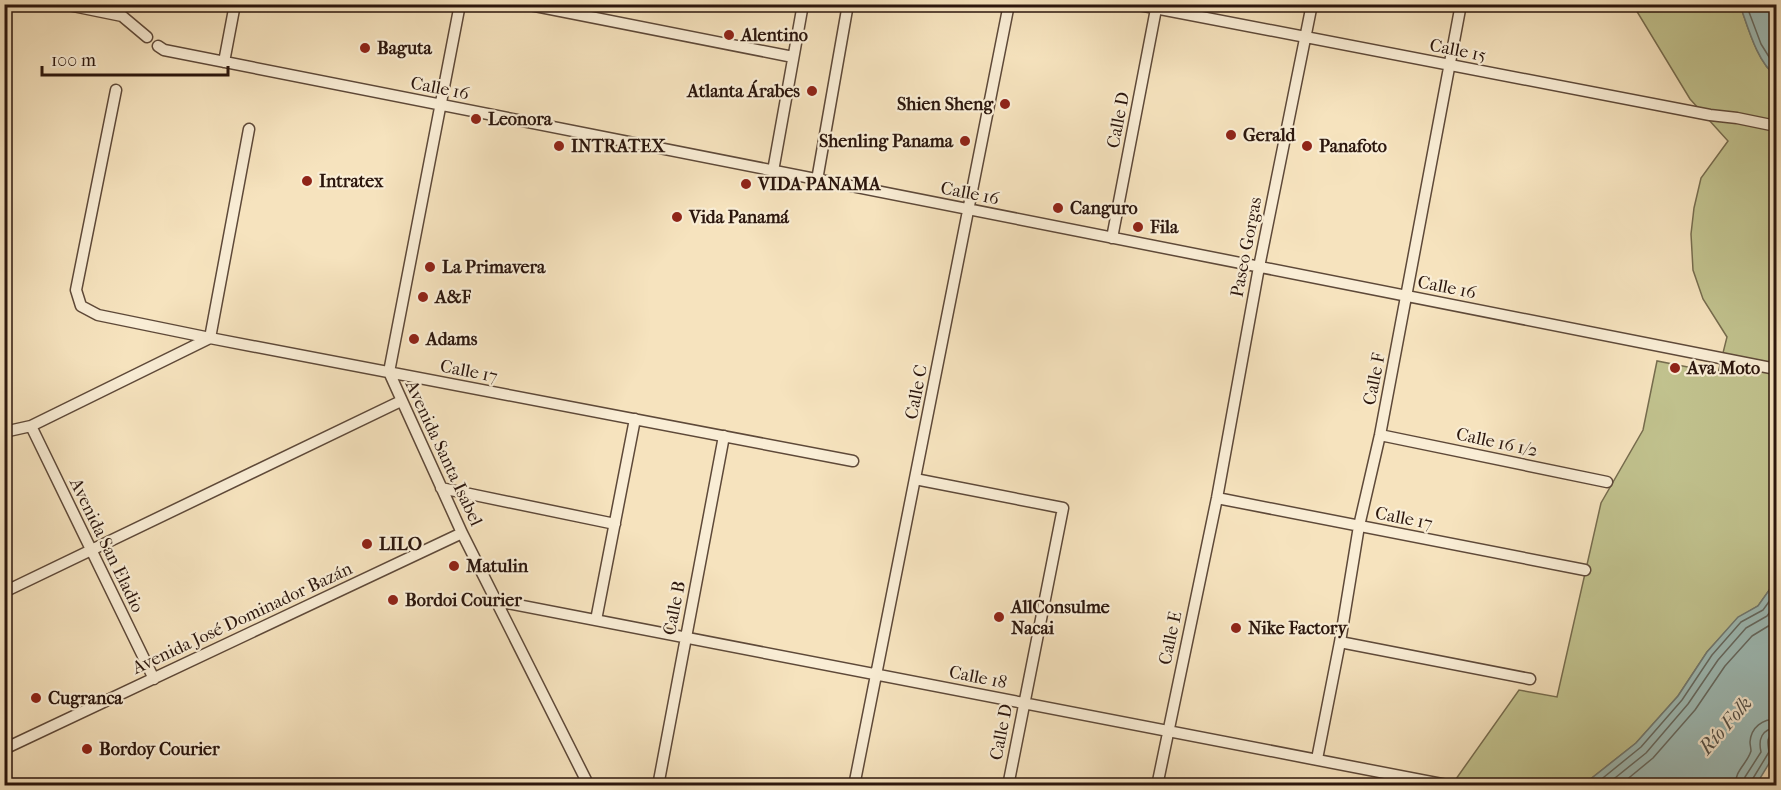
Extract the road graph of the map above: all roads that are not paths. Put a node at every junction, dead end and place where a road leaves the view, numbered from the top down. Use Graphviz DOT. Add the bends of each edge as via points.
graph roads {
  1 [pos="63,4"];
  2 [pos="124,4"];
  3 [pos="235,4"];
  4 [pos="460,4"];
  5 [pos="525,4"];
  6 [pos="802,4"];
  7 [pos="848,4"];
  8 [pos="1009,4"];
  9 [pos="1134,4"];
  10 [pos="1312,4"];
  11 [pos="1461,4"];
  12 [pos="1172,8"];
  13 [pos="1156,9"];
  14 [pos="122,16"];
  15 [pos="147,37"];
  16 [pos="1306,38"];
  17 [pos="158,46"];
  18 [pos="793,57"];
  19 [pos="224,62"];
  20 [pos="1449,65"];
  21 [pos="116,90"];
  22 [pos="440,105"];
  23 [pos="1776,126"];
  24 [pos="249,129"];
  25 [pos="773,171"];
  26 [pos="817,180"];
  27 [pos="969,210"];
  28 [pos="1112,238"];
  29 [pos="1259,267"];
  30 [pos="1406,296"];
  31 [pos="210,338"];
  32 [pos="1776,369"];
  33 [pos="389,372"];
  34 [pos="401,401"];
  35 [pos="635,419"];
  36 [pos="31,426"];
  37 [pos="4,432"];
  38 [pos="1380,435"];
  39 [pos="724,436"];
  40 [pos="853,461"];
  41 [pos="915,479"];
  42 [pos="1607,482"];
  43 [pos="441,488"];
  44 [pos="1216,498"];
  45 [pos="615,524"];
  46 [pos="1359,526"];
  47 [pos="462,532"];
  48 [pos="92,550"];
  49 [pos="1585,570"];
  50 [pos="4,592"];
  51 [pos="497,601"];
  52 [pos="596,620"];
  53 [pos="686,638"];
  54 [pos="1340,642"];
  55 [pos="877,674"];
  56 [pos="154,679"];
  57 [pos="1530,679"];
  58 [pos="1024,703"];
  59 [pos="1168,731"];
  60 [pos="4,749"];
  61 [pos="1317,759"];
  62 [pos="589,786"];
  63 [pos="658,786"];
  64 [pos="855,786"];
  65 [pos="1008,786"];
  66 [pos="1157,786"];
  67 [pos="1452,786"];
  1 -- 14 [label="street"];
  2 -- 14 [label="street"];
  3 -- 19 [label="street"];
  4 -- 22 [label="street, Avenida Santa Isabel"];
  5 -- 18 [label="street"];
  6 -- 18 [label="street"];
  7 -- 26 [label="street"];
  8 -- 27 [label="street, Calle C"];
  9 -- 13 [label="street, Calle 15"];
  10 -- 16 [label="street, Paseo Gorgas"];
  11 -- 20 [label="street, Calle F"];
  12 -- 13 [label="street, Calle 15"];
  12 -- 16 [label="street, Calle 15"];
  13 -- 28 [label="street, Calle D"];
  14 -- 15 [label="street"];
  16 -- 20 [label="street, Calle 15"];
  16 -- 29 [label="street, Paseo Gorgas"];
  17 -- 19 [label="street, Calle 16"];
  18 -- 25 [label="street"];
  19 -- 22 [label="street, Calle 16"];
  20 -- 23 [label="street, Calle 15"];
  20 -- 30 [label="street, Calle F"];
  21 -- 31 [label="street, Calle 17" via="76,290 81,306 98,315"];
  22 -- 25 [label="street, Calle 16"];
  22 -- 33 [label="street, Avenida Santa Isabel"];
  24 -- 31 [label="street"];
  25 -- 26 [label="street, Calle 16"];
  26 -- 27 [label="street, Calle 16"];
  27 -- 28 [label="street, Calle 16"];
  27 -- 41 [label="street, Calle C"];
  28 -- 29 [label="street, Calle 16"];
  29 -- 30 [label="street, Calle 16"];
  29 -- 44 [label="street, Paseo Gorgas"];
  30 -- 32 [label="street, Calle 16"];
  30 -- 38 [label="street, Calle F"];
  31 -- 33 [label="street, Calle 17"];
  31 -- 36 [label="street"];
  33 -- 34 [label="street, Avenida Santa Isabel"];
  33 -- 35 [label="street, Calle 17"];
  34 -- 43 [label="street, Avenida Santa Isabel"];
  34 -- 48 [label="street"];
  35 -- 39 [label="street, Calle 17"];
  35 -- 45 [label="street"];
  36 -- 37 [label="street"];
  36 -- 48 [label="street, Avenida San Eladio"];
  38 -- 42 [label="street, Calle 16 1/2"];
  38 -- 46 [label="street, Calle F"];
  39 -- 40 [label="street, Calle 17"];
  39 -- 53 [label="street, Calle B"];
  41 -- 55 [label="street, Calle C"];
  41 -- 58 [label="street, Calle D" via="1064,508"];
  43 -- 45 [label="street"];
  43 -- 47 [label="street, Avenida Santa Isabel"];
  44 -- 46 [label="street, Calle 17"];
  44 -- 59 [label="street, Calle E"];
  45 -- 52 [label="street"];
  46 -- 49 [label="street, Calle 17"];
  46 -- 54 [label="street, Calle F"];
  47 -- 51 [label="street, Avenida Santa Isabel"];
  47 -- 56 [label="street, Avenida José Dominador Bazán"];
  48 -- 50 [label="street"];
  48 -- 56 [label="street, Avenida San Eladio"];
  51 -- 52 [label="street, Calle 18"];
  51 -- 62 [label="street, Avenida Santa Isabel"];
  52 -- 53 [label="street, Calle 18"];
  53 -- 55 [label="street, Calle 18"];
  53 -- 63 [label="street, Calle B"];
  54 -- 57 [label="street"];
  54 -- 61 [label="street, Calle F"];
  55 -- 58 [label="street, Calle 18"];
  55 -- 64 [label="street, Calle C"];
  56 -- 60 [label="street, Avenida José Dominador Bazán"];
  58 -- 59 [label="street, Calle 18"];
  58 -- 65 [label="street, Calle D"];
  59 -- 61 [label="street, Calle 18"];
  59 -- 66 [label="street, Calle E"];
  61 -- 67 [label="street, Calle 18"];
}
